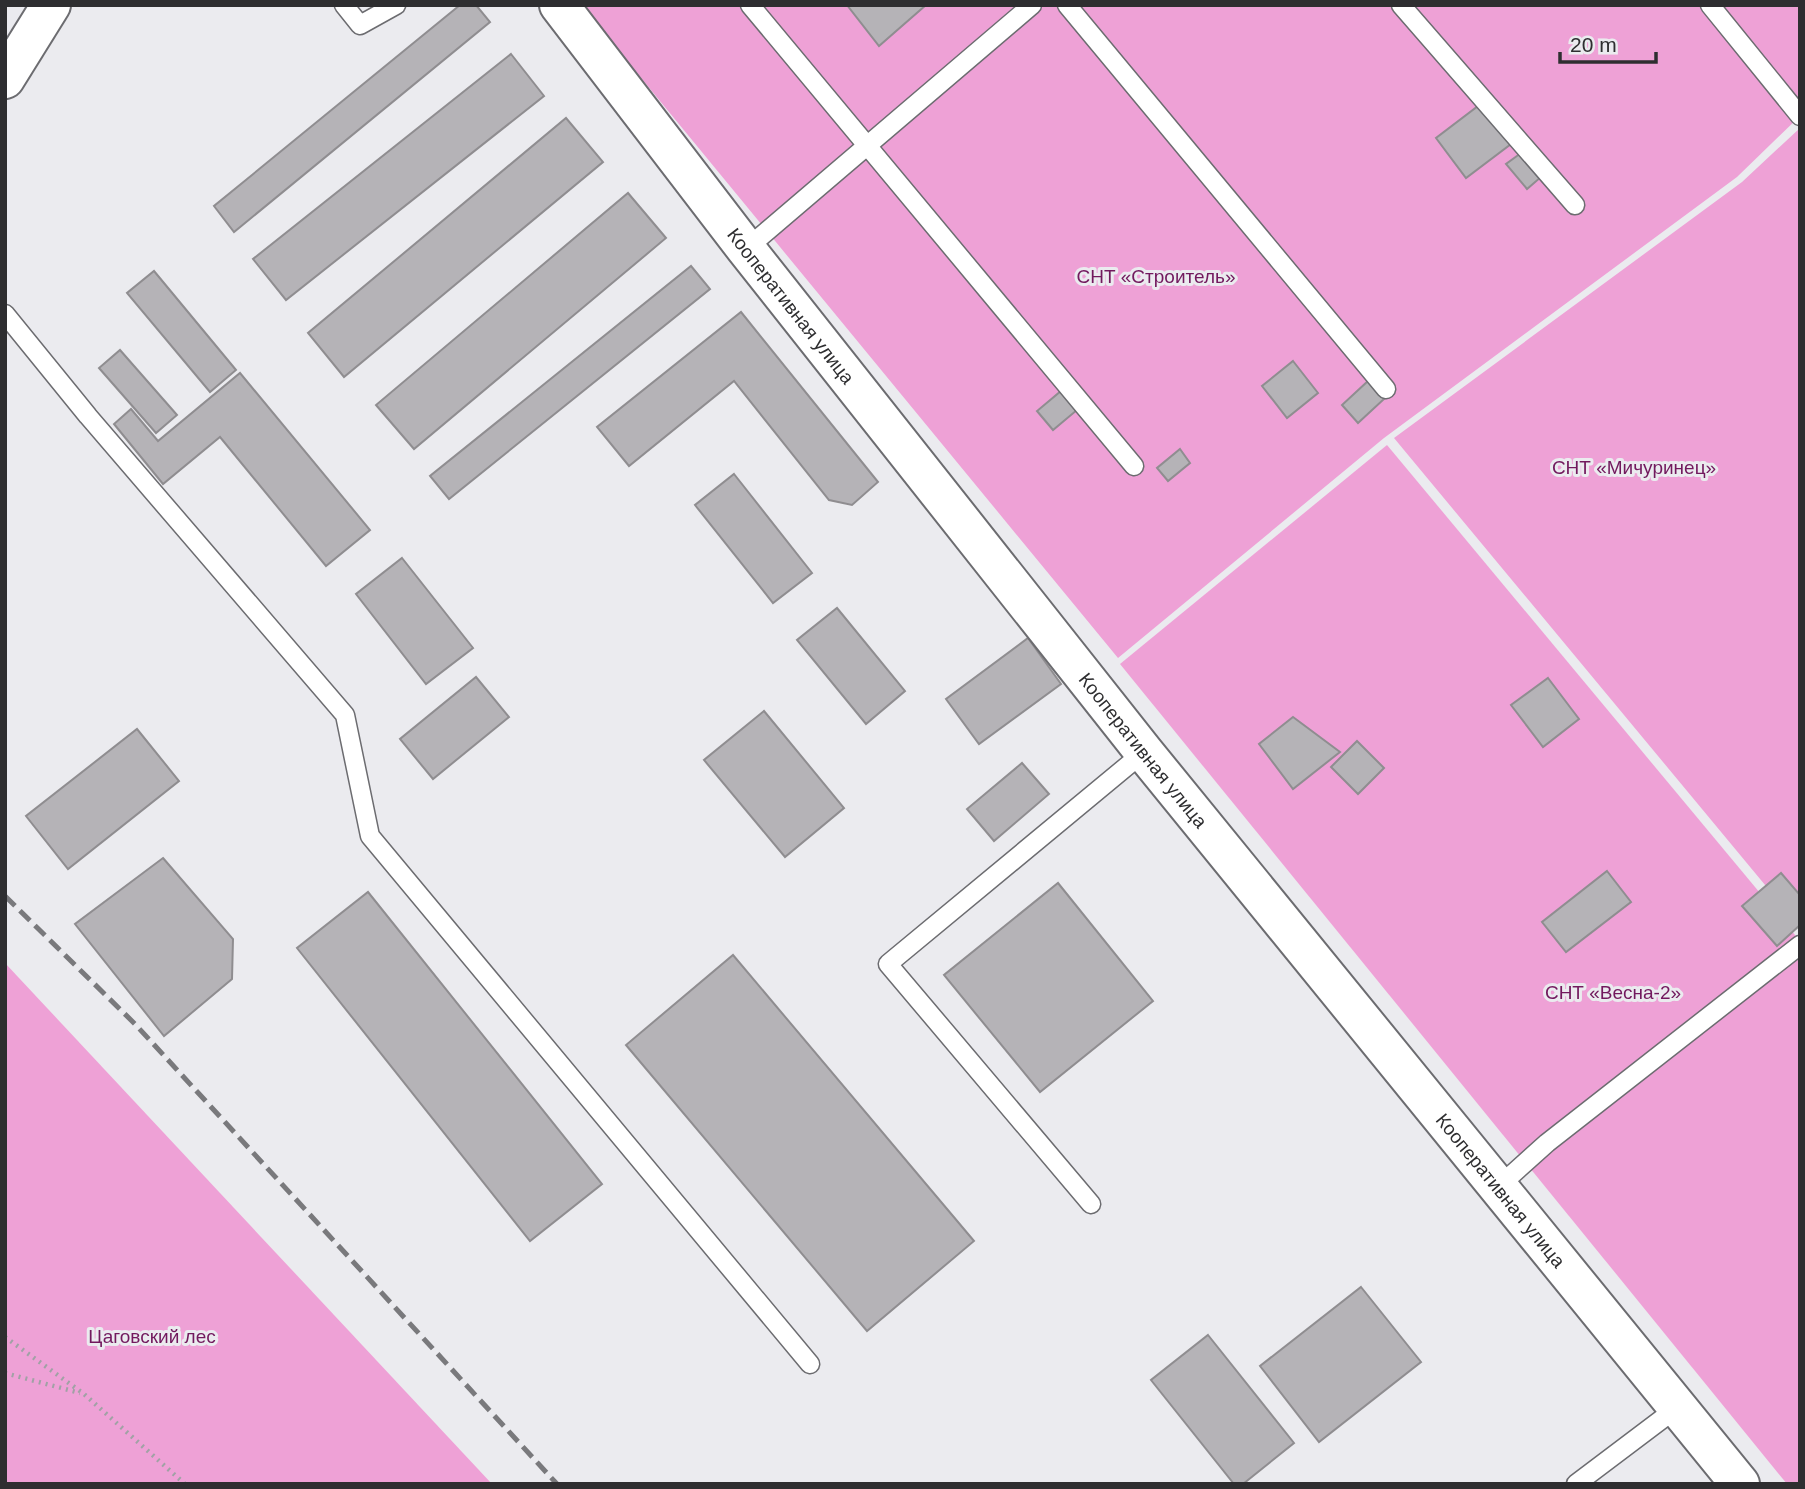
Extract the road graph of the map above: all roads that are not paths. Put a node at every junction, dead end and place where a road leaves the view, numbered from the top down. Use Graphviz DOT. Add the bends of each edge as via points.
graph roads {
  1 [pos="51,5"];
  2 [pos="344,5"];
  3 [pos="396,5"];
  4 [pos="559,5"];
  5 [pos="750,5"];
  6 [pos="1032,5"];
  7 [pos="1067,5"];
  8 [pos="1401,5"];
  9 [pos="1710,5"];
  10 [pos="5,79"];
  11 [pos="1800,116"];
  12 [pos="865,146"];
  13 [pos="1575,205"];
  14 [pos="746,249"];
  15 [pos="5,314"];
  16 [pos="1386,389"];
  17 [pos="1134,466"];
  18 [pos="1143,752"];
  19 [pos="1800,945"];
  20 [pos="1497,1188"];
  21 [pos="1091,1204"];
  22 [pos="810,1364"];
  23 [pos="1678,1407"];
  24 [pos="1576,1484"];
  25 [pos="1740,1484"];
  1 -- 10 [label="main road"];
  2 -- 3 [label="lane" via="360,25"];
  4 -- 14 [label="main road, Кооперативная улица"];
  5 -- 12 [label="lane"];
  6 -- 12 [label="lane"];
  7 -- 16 [label="lane"];
  8 -- 13 [label="lane"];
  9 -- 11 [label="lane"];
  12 -- 14 [label="lane"];
  12 -- 17 [label="lane"];
  14 -- 18 [label="main road, Кооперативная улица"];
  15 -- 22 [label="lane" via="345,715 370,836"];
  18 -- 20 [label="main road, Кооперативная улица"];
  18 -- 21 [label="lane" via="888,964"];
  19 -- 20 [label="lane" via="1547,1143"];
  20 -- 23 [label="main road, Кооперативная улица"];
  23 -- 24 [label="lane"];
  23 -- 25 [label="main road, Кооперативная улица"];
}
